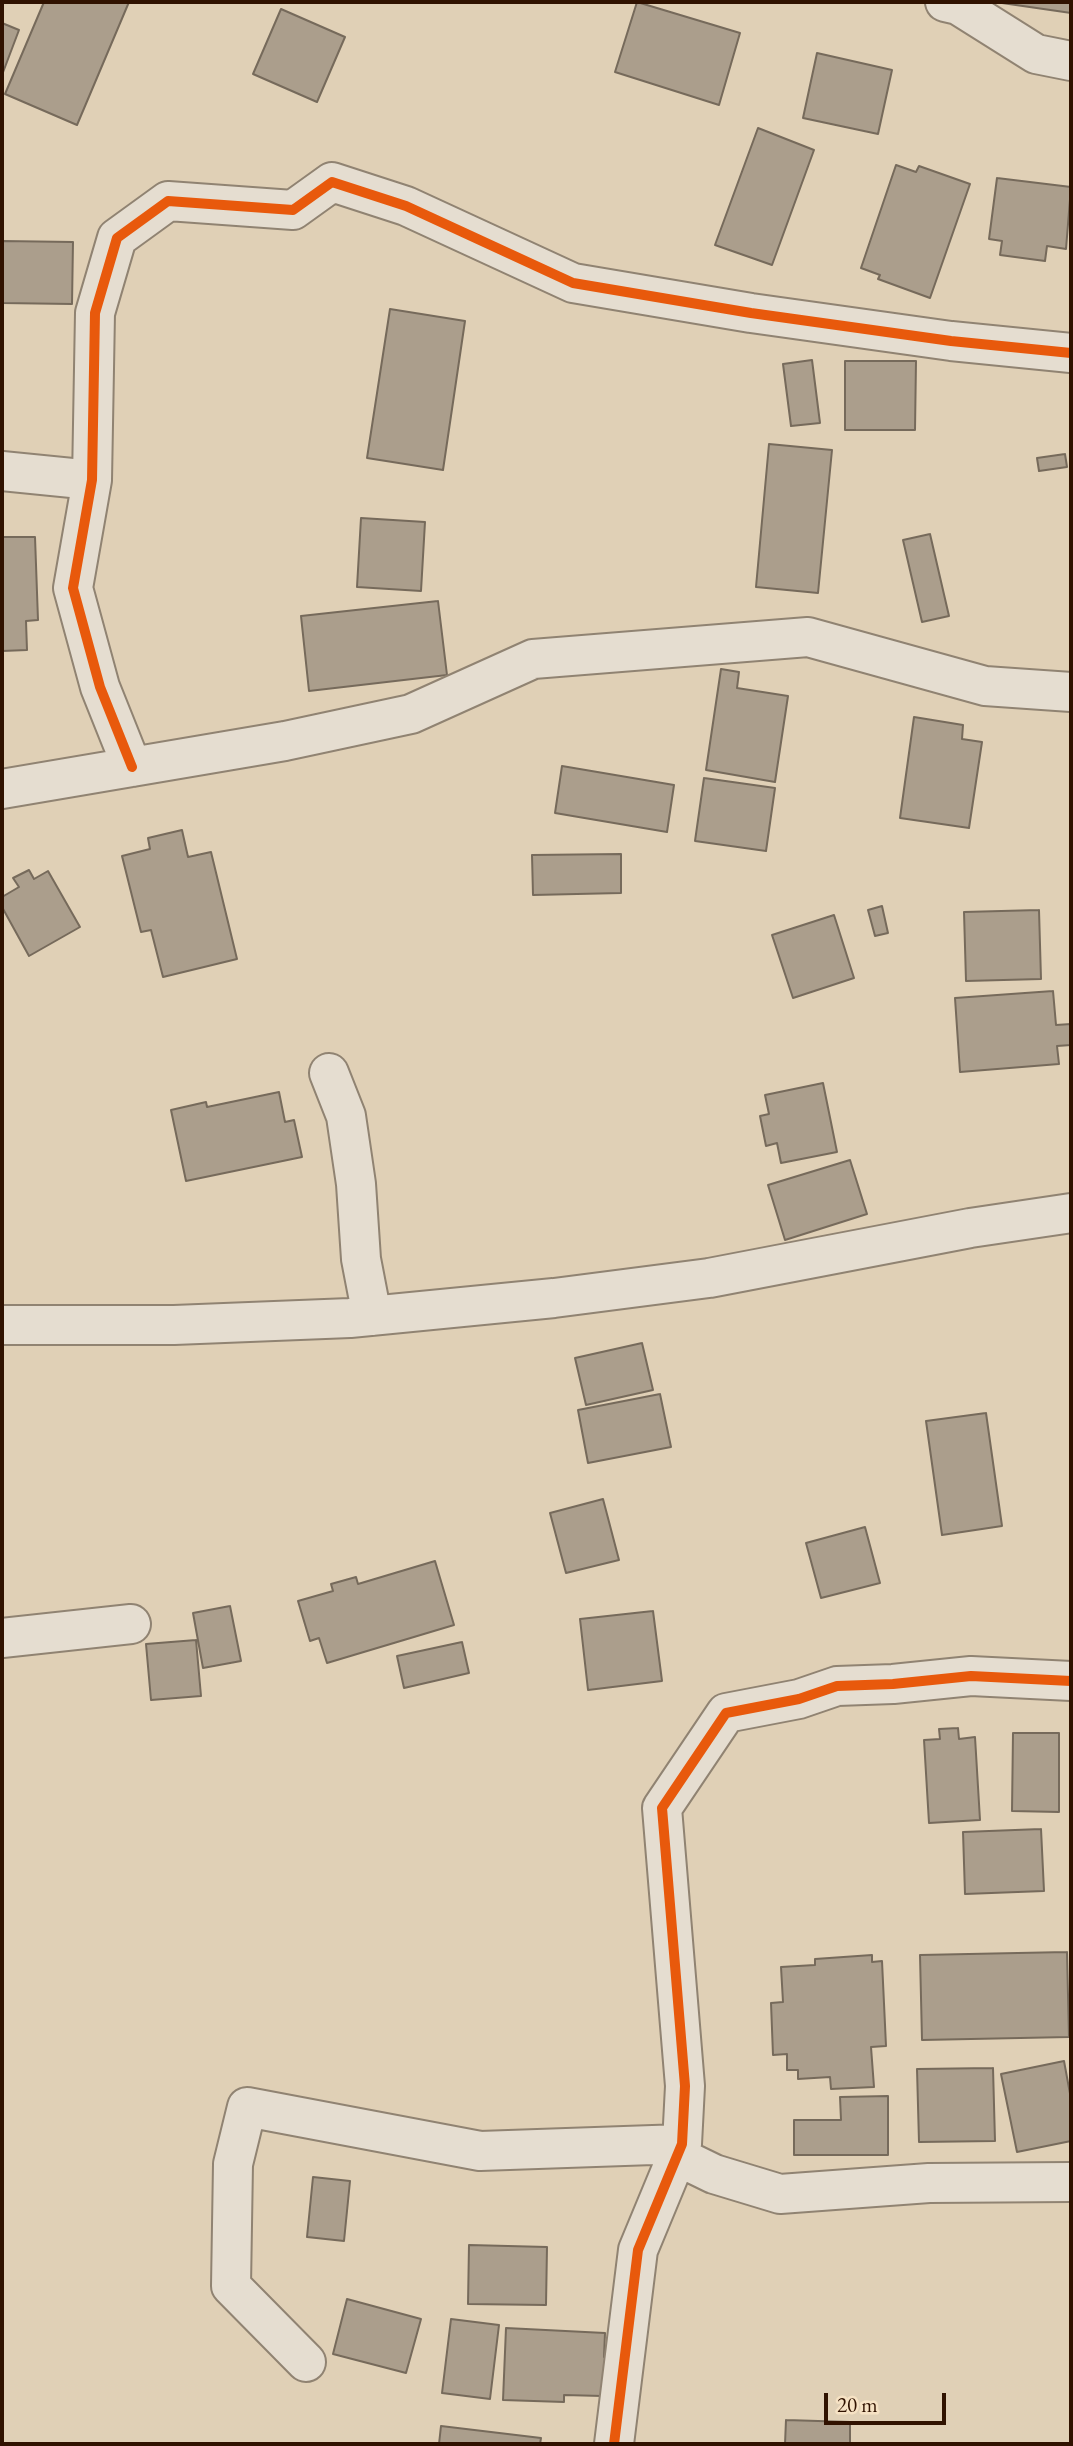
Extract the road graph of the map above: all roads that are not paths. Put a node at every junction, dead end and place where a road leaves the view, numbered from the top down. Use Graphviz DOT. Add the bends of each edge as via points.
graph roads {
  1 [pos="944,2"];
  2 [pos="1071,61"];
  3 [pos="1071,354"];
  4 [pos="2,471"];
  5 [pos="92,480"];
  6 [pos="1071,692"];
  7 [pos="132,767"];
  8 [pos="2,789"];
  9 [pos="329,1073"];
  10 [pos="1071,1213"];
  11 [pos="372,1316"];
  12 [pos="2,1325"];
  13 [pos="131,1624"];
  14 [pos="2,1638"];
  15 [pos="1071,1681"];
  16 [pos="680,2150"];
  17 [pos="1071,2182"];
  18 [pos="306,2362"];
  19 [pos="614,2444"];
  1 -- 2 [label="street" via="958,5 1036,54"];
  3 -- 5 [label="street" via="765,315 573,283 406,206 332,182 293,210 169,201 117,239 95,313"];
  4 -- 5 [label="street"];
  5 -- 7 [label="street" via="74,588 100,687"];
  6 -- 7 [label="street" via="985,687 808,637 574,655 533,659 411,714"];
  7 -- 8 [label="street"];
  9 -- 11 [label="street" via="346,1116 361,1259"];
  10 -- 11 [label="street" via="709,1278"];
  11 -- 12 [label="street" via="174,1325"];
  13 -- 14 [label="street"];
  15 -- 16 [label="street" via="971,1676 837,1686 799,1699 726,1713 662,1808 685,2086"];
  16 -- 17 [label="street" via="714,2174 780,2194 929,2183"];
  16 -- 18 [label="street" via="480,2151 247,2107 233,2164 231,2286"];
  16 -- 19 [label="street" via="638,2250"];
}
